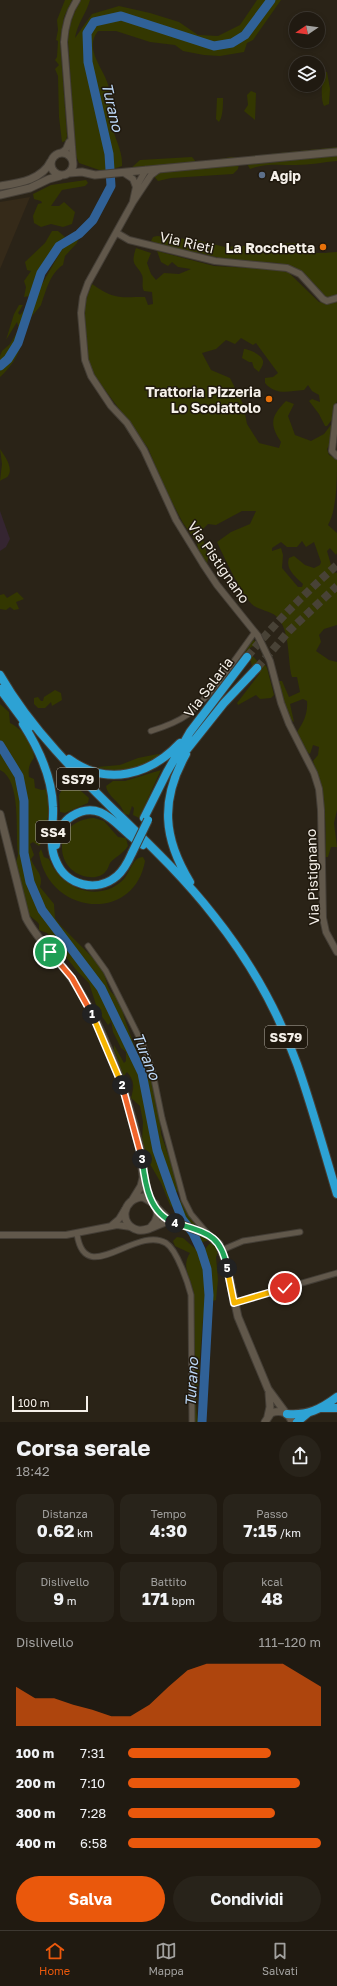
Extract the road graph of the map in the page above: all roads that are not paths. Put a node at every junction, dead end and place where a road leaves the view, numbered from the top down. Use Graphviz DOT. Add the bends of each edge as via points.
graph roads {
  1 [pos="77,0"];
  2 [pos="70,136"];
  3 [pos="337,152"];
  4 [pos="61,153"];
  5 [pos="51,161"];
  6 [pos="73,161"];
  7 [pos="159,169"];
  8 [pos="146,170"];
  9 [pos="124,172"];
  10 [pos="65,174"];
  11 [pos="87,174"];
  12 [pos="146,183"];
  13 [pos="0,186"];
  14 [pos="136,187"];
  15 [pos="0,195"];
  16 [pos="133,202"];
  17 [pos="117,232"];
  18 [pos="337,298"];
  19 [pos="337,407"];
  20 [pos="337,456"];
  21 [pos="256,632"];
  22 [pos="247,657"];
  23 [pos="257,668"];
  24 [pos="0,675"];
  25 [pos="0,689"];
  26 [pos="14,710"];
  27 [pos="151,731"];
  28 [pos="193,735"];
  29 [pos="47,741"];
  30 [pos="0,814"];
  31 [pos="144,846"];
  32 [pos="130,852"];
  33 [pos="186,883"];
  34 [pos="199,898"];
  35 [pos="88,946"];
  36 [pos="337,952"];
  37 [pos="143,1174"];
  38 [pos="337,1194"];
  39 [pos="133,1199"];
  40 [pos="152,1201"];
  41 [pos="126,1208"];
  42 [pos="157,1208"];
  43 [pos="174,1222"];
  44 [pos="109,1226"];
  45 [pos="132,1227"];
  46 [pos="151,1227"];
  47 [pos="300,1232"];
  48 [pos="77,1234"];
  49 [pos="206,1234"];
  50 [pos="0,1235"];
  51 [pos="222,1250"];
  52 [pos="337,1273"];
  53 [pos="234,1303"];
  54 [pos="268,1389"];
  55 [pos="337,1397"];
  56 [pos="322,1408"];
  57 [pos="337,1408"];
  58 [pos="310,1412"];
  59 [pos="286,1413"];
  60 [pos="266,1419"];
  61 [pos="192,1422"];
  62 [pos="292,1422"];
  63 [pos="297,1422"];
  64 [pos="302,1422"];
  1 -- 2 [label="street" via="65,26 64,42"];
  2 -- 4 [label="street" via="69,144"];
  2 -- 6 [label="street"];
  3 -- 7 [label="main road"];
  4 -- 5 [label="main road" via="55,155"];
  4 -- 6 [label="main road" via="68,154"];
  5 -- 10 [label="main road" via="56,174"];
  5 -- 13 [label="main road" via="48,168 37,176"];
  6 -- 10 [label="main road" via="73,168"];
  6 -- 11 [label="main road"];
  7 -- 8 [label="main road"];
  7 -- 12 [label="street"];
  8 -- 9 [label="main road"];
  8 -- 12 [label="street"];
  8 -- 14 [label="street"];
  9 -- 11 [label="main road"];
  9 -- 14 [label="street" via="133,179"];
  10 -- 11 [label="main road"];
  10 -- 15 [label="main road" via="25,190"];
  12 -- 16 [label="street"];
  14 -- 16 [label="street"];
  16 -- 17 [label="street, Via Pistignano"];
  17 -- 18 [label="street, Via Rieti" via="129,240 215,261 287,268 300,274 323,299 327,301"];
  17 -- 21 [label="street, Via Pistignano" via="88,283 83,297 81,313 87,366 100,392 127,423 144,450 176,520 203,564"];
  19 -- 20 [label="street" via="332,451"];
  21 -- 27 [label="street" via="204,699 187,715 168,726"];
  21 -- 36 [label="street, Via Pistignano" via="270,661 289,724 314,773 319,789 323,835 323,918 326,932"];
  22 -- 28 [label="highway, Via Salaria"];
  23 -- 28 [label="highway, Via Salaria"];
  24 -- 29 [label="highway" via="10,693"];
  25 -- 26 [label="highway, SS4"];
  26 -- 31 [label="highway, SS79" via="46,747"];
  26 -- 32 [label="highway, SS4" via="36,744 48,777 53,808 52,850 61,871 77,883 100,885 121,872"];
  28 -- 29 [label="highway" via="156,764 141,771 118,775 98,772 75,764"];
  28 -- 32 [label="highway" via="167,772"];
  28 -- 34 [label="highway" via="174,780 168,802 168,816 171,845 179,865"];
  29 -- 33 [label="highway, SS79"];
  30 -- 37 [label="main road" via="26,918 40,940 72,978 98,1025 123,1089 139,1147"];
  31 -- 32 [label="highway" via="136,842 112,818 101,812 92,811 78,813 69,818 57,839 57,853 62,866 72,876 87,881 102,880 111,875"];
  31 -- 33 [label="highway, SS79"];
  33 -- 34 [label="highway, SS79"];
  34 -- 38 [label="highway, SS79" via="255,975 279,1020 297,1064"];
  35 -- 49 [label="street" via="106,971 143,1045 152,1069 184,1200"];
  37 -- 39 [label="main road" via="142,1186"];
  37 -- 40 [label="main road"];
  39 -- 40 [label="main road" via="143,1197"];
  39 -- 41 [label="main road"];
  40 -- 42 [label="main road"];
  41 -- 44 [label="street" via="119,1220"];
  41 -- 45 [label="main road" via="126,1219"];
  42 -- 43 [label="main road"];
  42 -- 46 [label="main road" via="157,1218"];
  43 -- 46 [label="main road"];
  43 -- 49 [label="main road"];
  44 -- 45 [label="street"];
  44 -- 48 [label="street"];
  45 -- 46 [label="main road" via="142,1230"];
  47 -- 51 [label="street" via="243,1241"];
  48 -- 50 [label="street"];
  48 -- 61 [label="street" via="83,1252 93,1258 150,1240 165,1242 173,1252 190,1295"];
  49 -- 51 [label="main road" via="216,1240"];
  51 -- 53 [label="main road"];
  52 -- 53 [label="street"];
  53 -- 54 [label="main road"];
  54 -- 59 [label="main road"];
  54 -- 60 [label="main road" via="270,1407"];
  55 -- 56 [label="highway"];
  56 -- 57 [label="highway"];
  56 -- 58 [label="highway"];
  58 -- 59 [label="highway"];
  58 -- 63 [label="highway"];
  58 -- 64 [label="highway"];
  59 -- 60 [label="main road" via="275,1411"];
  59 -- 62 [label="main road"];
}
